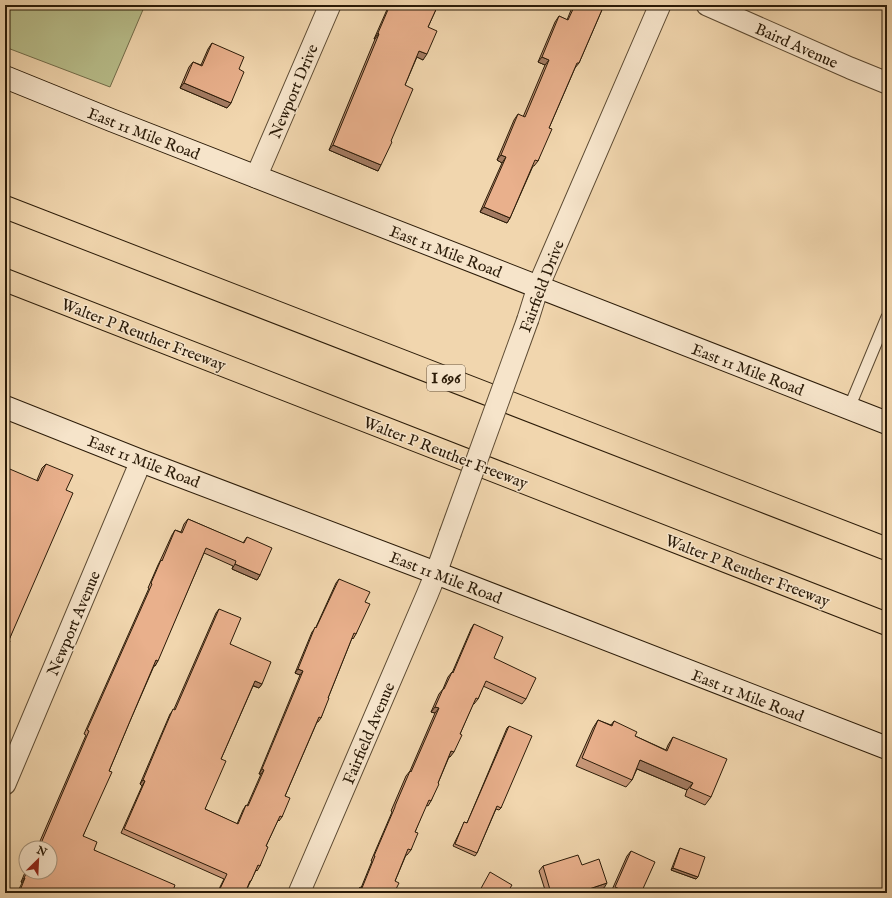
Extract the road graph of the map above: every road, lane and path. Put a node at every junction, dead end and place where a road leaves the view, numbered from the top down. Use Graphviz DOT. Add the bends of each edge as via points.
graph roads {
  1 [pos="330,5"];
  2 [pos="660,5"];
  3 [pos="707,5"];
  4 [pos="5,77"];
  5 [pos="887,83"];
  6 [pos="256,177"];
  7 [pos="5,207"];
  8 [pos="5,280"];
  9 [pos="538,287"];
  10 [pos="887,317"];
  11 [pos="5,407"];
  12 [pos="849,408"];
  13 [pos="887,423"];
  14 [pos="141,461"];
  15 [pos="887,549"];
  16 [pos="436,573"];
  17 [pos="887,624"];
  18 [pos="887,748"];
  19 [pos="5,784"];
  20 [pos="300,893"];
  1 -- 6 [label="street, Newport Drive"];
  2 -- 9 [label="street, Fairfield Drive"];
  3 -- 5 [label="street, Baird Avenue"];
  4 -- 6 [label="main road, East 11 Mile Road"];
  6 -- 9 [label="main road, East 11 Mile Road"];
  7 -- 15 [label="highway, I 696"];
  8 -- 17 [label="highway, Walter P Reuther Freeway"];
  9 -- 12 [label="main road, East 11 Mile Road"];
  9 -- 16 [label="street, Fairfield Drive, bridge"];
  10 -- 12 [label="lane"];
  11 -- 14 [label="main road, East 11 Mile Road"];
  12 -- 13 [label="main road, East 11 Mile Road"];
  14 -- 16 [label="main road, East 11 Mile Road"];
  14 -- 19 [label="street, Newport Avenue"];
  16 -- 18 [label="main road, East 11 Mile Road"];
  16 -- 20 [label="street, Fairfield Avenue"];
}
